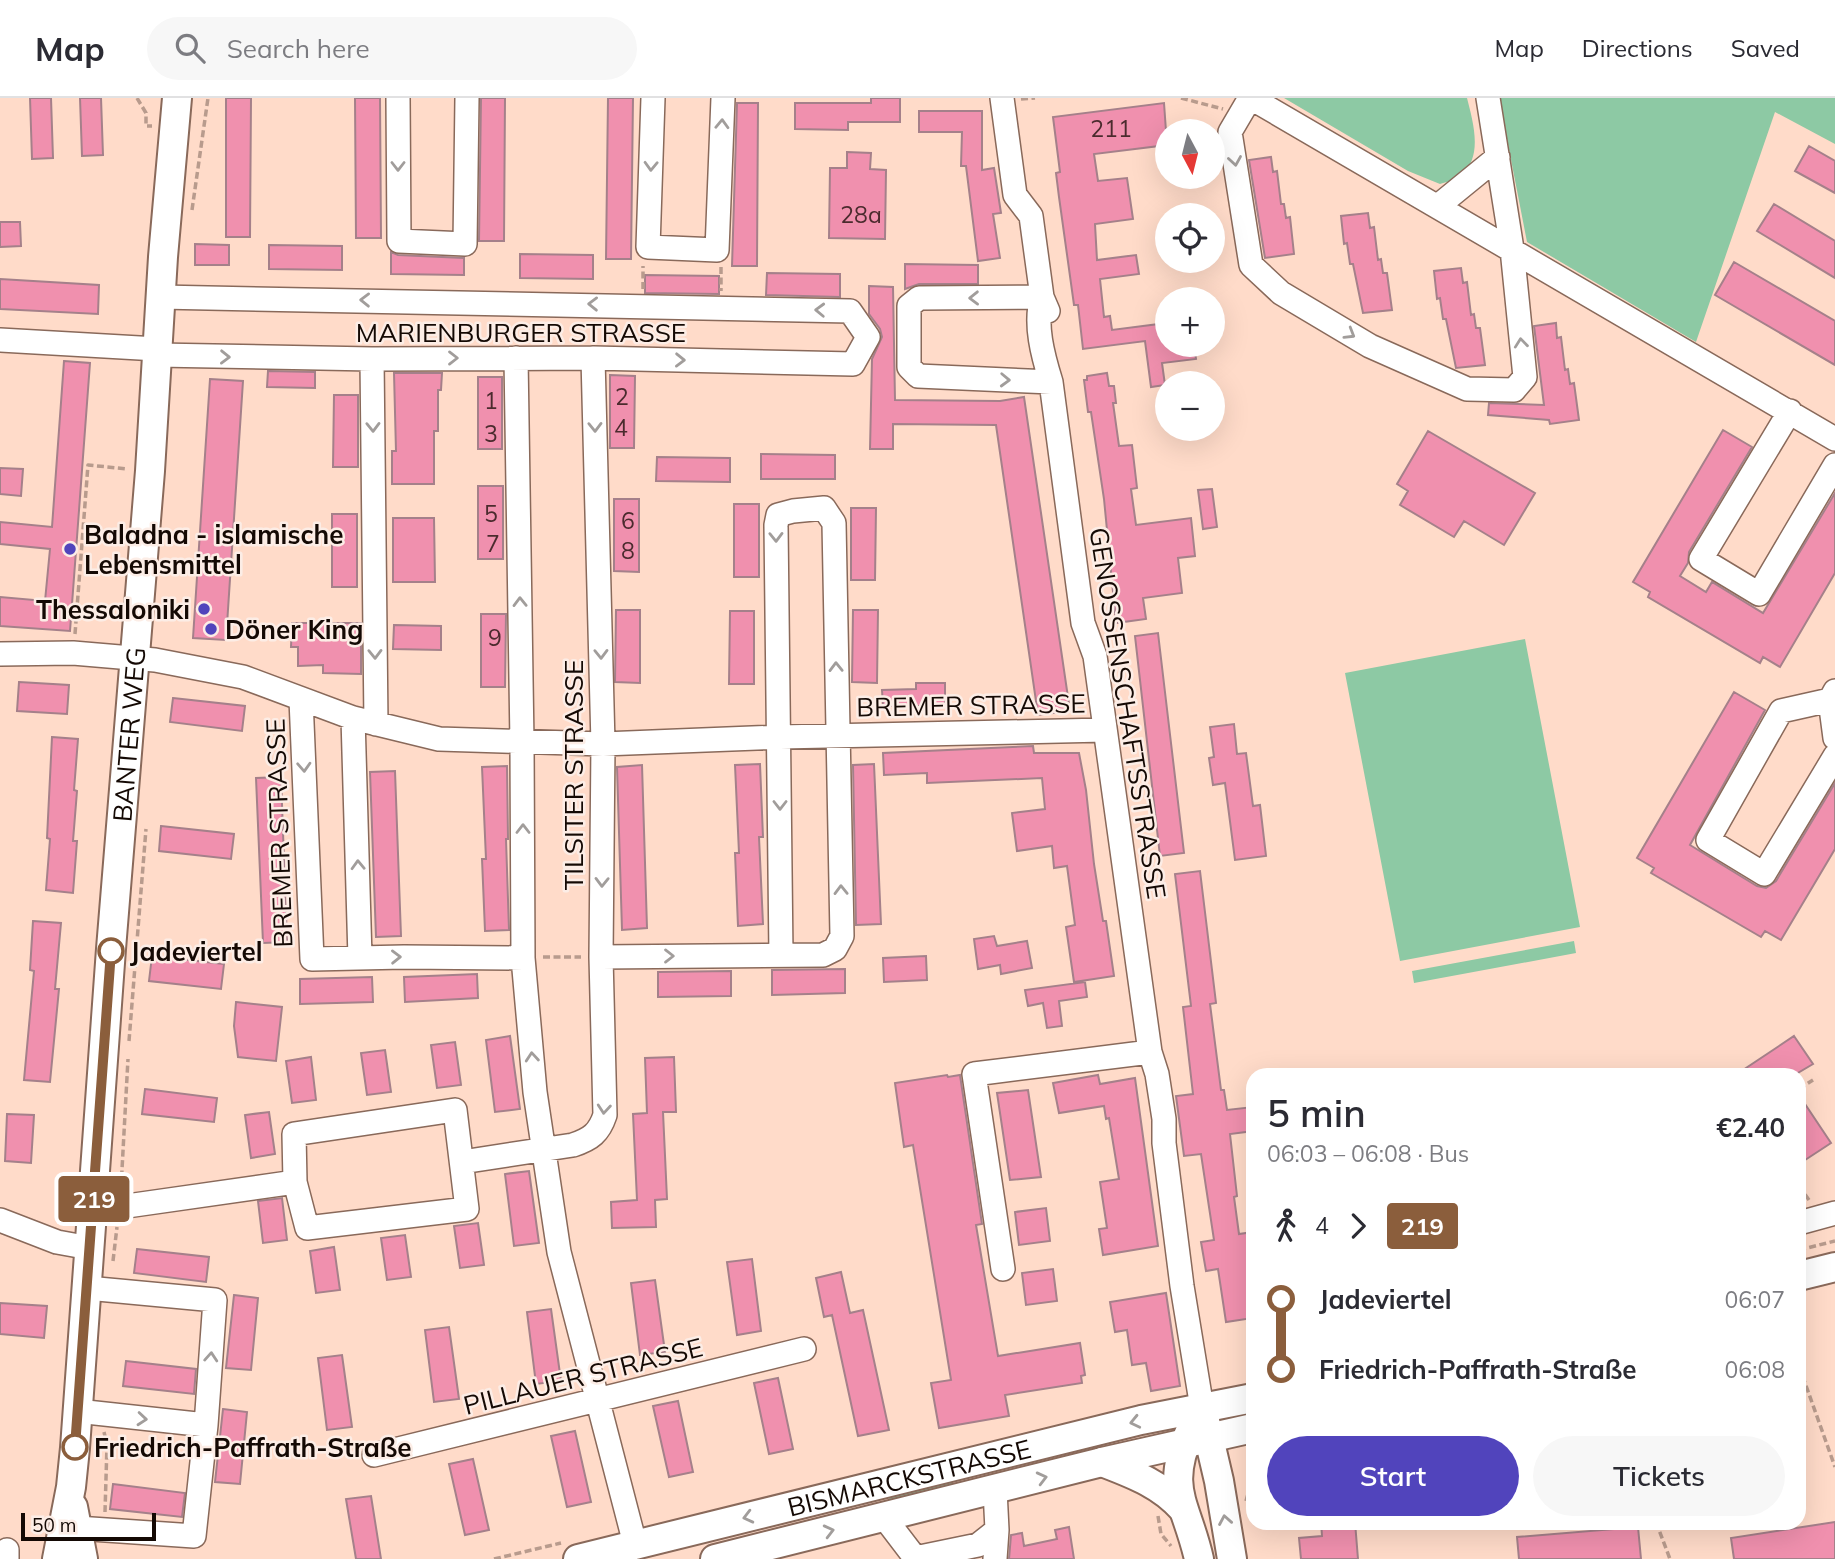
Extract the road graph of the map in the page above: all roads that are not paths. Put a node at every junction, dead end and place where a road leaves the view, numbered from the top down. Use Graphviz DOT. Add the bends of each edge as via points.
graph roads {
  1 [pos="177,98"];
  2 [pos="398,98"];
  3 [pos="467,98"];
  4 [pos="653,98"];
  5 [pos="723,98"];
  6 [pos="1002,98"];
  7 [pos="1488,98"];
  8 [pos="1245,103"];
  9 [pos="1498,157"];
  10 [pos="1438,206"];
  11 [pos="1512,249"];
  12 [pos="160,297"];
  13 [pos="1042,297"];
  14 [pos="868,337"];
  15 [pos="908,339"];
  16 [pos="0,341"];
  17 [pos="157,352"];
  18 [pos="516,358"];
  19 [pos="593,358"];
  20 [pos="372,359"];
  21 [pos="1051,382"];
  22 [pos="1790,411"];
  23 [pos="1835,439"];
  24 [pos="1835,465"];
  25 [pos="0,654"];
  26 [pos="136,658"];
  27 [pos="1833,695"];
  28 [pos="301,699"];
  29 [pos="353,718"];
  30 [pos="376,724"];
  31 [pos="1105,730"];
  32 [pos="837,735"];
  33 [pos="780,737"];
  34 [pos="1835,738"];
  35 [pos="522,743"];
  36 [pos="603,744"];
  37 [pos="1835,756"];
  38 [pos="781,955"];
  39 [pos="601,957"];
  40 [pos="360,958"];
  41 [pos="523,958"];
  42 [pos="1150,1052"];
  43 [pos="545,1148"];
  44 [pos="462,1162"];
  45 [pos="295,1182"];
  46 [pos="107,1207"];
  47 [pos="1835,1213"];
  48 [pos="0,1220"];
  49 [pos="1806,1221"];
  50 [pos="90,1248"];
  51 [pos="1835,1267"];
  52 [pos="1003,1269"];
  53 [pos="1806,1274"];
  54 [pos="98,1290"];
  55 [pos="804,1349"];
  56 [pos="1246,1399"];
  57 [pos="598,1402"];
  58 [pos="1202,1408"];
  59 [pos="89,1413"];
  60 [pos="206,1425"];
  61 [pos="1246,1430"];
  62 [pos="1197,1440"];
  63 [pos="374,1455"];
  64 [pos="1102,1462"];
  65 [pos="995,1490"];
  66 [pos="1172,1507"];
  67 [pos="884,1517"];
  68 [pos="81,1529"];
  69 [pos="997,1530"];
  70 [pos="635,1544"];
  71 [pos="1187,1555"];
  72 [pos="57,1559"];
  73 [pos="66,1559"];
  74 [pos="83,1559"];
  75 [pos="578,1559"];
  76 [pos="715,1559"];
  77 [pos="915,1559"];
  78 [pos="995,1559"];
  79 [pos="1232,1559"];
  1 -- 12 [label="main road, BANTER WEG"];
  2 -- 3 [label="street, one-way" via="399,241 465,244"];
  4 -- 5 [label="street, one-way" via="648,247 717,250"];
  6 -- 13 [label="street, GENOSSENSCHAFTSSTRASSE" via="1015,195 1031,216"];
  7 -- 9 [label="street"];
  8 -- 10 [label="street"];
  8 -- 11 [label="street, one-way" via="1230,132 1251,265 1280,293 1370,346 1467,389 1514,390 1525,377"];
  9 -- 10 [label="street"];
  9 -- 11 [label="street"];
  10 -- 11 [label="street"];
  11 -- 22 [label="street"];
  14 -- 12 [label="street, MARIENBURGER STRASSE, one-way" via="850,311"];
  12 -- 17 [label="main road, BANTER WEG"];
  13 -- 15 [label="street, one-way" via="919,298 909,306"];
  13 -- 21 [label="street, GENOSSENSCHAFTSSTRASSE" via="1051,318 1057,360"];
  14 -- 15 [label="street"];
  19 -- 14 [label="street, MARIENBURGER STRASSE, one-way" via="853,364"];
  15 -- 21 [label="street, one-way" via="909,367 918,376"];
  16 -- 17 [label="street, MARIENBURGER STRASSE"];
  17 -- 20 [label="street, MARIENBURGER STRASSE, one-way"];
  17 -- 26 [label="main road, BANTER WEG"];
  18 -- 19 [label="street, MARIENBURGER STRASSE"];
  20 -- 18 [label="street, MARIENBURGER STRASSE, one-way"];
  35 -- 18 [label="street, TILSITER STRASSE, one-way"];
  19 -- 36 [label="street, TILSITER STRASSE, one-way"];
  20 -- 30 [label="street, one-way"];
  21 -- 31 [label="street, GENOSSENSCHAFTSSTRASSE" via="1083,623 1095,656"];
  22 -- 23 [label="street"];
  22 -- 24 [label="street" via="1701,559 1759,594"];
  25 -- 26 [label="street, BREMER STRASSE"];
  26 -- 28 [label="street, BREMER STRASSE" via="243,677"];
  26 -- 46 [label="main road, BANTER WEG" via="110,963"];
  27 -- 34 [label="street"];
  27 -- 37 [label="street" via="1781,711 1708,841 1764,874"];
  28 -- 29 [label="street, BREMER STRASSE"];
  28 -- 40 [label="street, BREMER STRASSE, one-way" via="312,959"];
  29 -- 30 [label="street, BREMER STRASSE"];
  40 -- 29 [label="street, one-way"];
  30 -- 35 [label="street, BREMER STRASSE" via="439,739"];
  31 -- 32 [label="street, BREMER STRASSE"];
  31 -- 42 [label="street, GENOSSENSCHAFTSSTRASSE"];
  32 -- 33 [label="street, BREMER STRASSE"];
  32 -- 33 [label="street, BREMER STRASSE, one-way" via="834,523 824,508 778,515 775,525"];
  38 -- 32 [label="street, BREMER STRASSE, one-way" via="823,955 835,949 842,936"];
  33 -- 36 [label="street, BREMER STRASSE"];
  33 -- 38 [label="street, BREMER STRASSE, one-way"];
  35 -- 36 [label="street, BREMER STRASSE"];
  41 -- 35 [label="street, TILSITER STRASSE, one-way"];
  36 -- 39 [label="street, TILSITER STRASSE, one-way"];
  39 -- 38 [label="street, BREMER STRASSE, one-way"];
  39 -- 43 [label="street, TILSITER STRASSE, one-way" via="605,1115 590,1139"];
  40 -- 41 [label="street, BREMER STRASSE, one-way"];
  43 -- 41 [label="street, TILSITER STRASSE, one-way"];
  42 -- 52 [label="street" via="974,1074"];
  42 -- 58 [label="street, GENOSSENSCHAFTSSTRASSE" via="1146,1079 1152,1124 1164,1143"];
  43 -- 44 [label="street"];
  43 -- 57 [label="street, TILSITER STRASSE" via="559,1252"];
  44 -- 45 [label="street" via="467,1209 307,1228"];
  44 -- 45 [label="street" via="455,1110 294,1134"];
  45 -- 46 [label="street"];
  46 -- 50 [label="main road, BANTER WEG"];
  47 -- 49 [label="street"];
  48 -- 50 [label="street" via="57,1242"];
  50 -- 54 [label="main road, BANTER WEG"];
  51 -- 53 [label="main road"];
  54 -- 59 [label="main road, BANTER WEG"];
  60 -- 54 [label="street, one-way" via="215,1300"];
  55 -- 57 [label="street, PILLAUER STRASSE"];
  56 -- 58 [label="main road, BISMARCKSTRASSE"];
  57 -- 63 [label="street, PILLAUER STRASSE"];
  57 -- 70 [label="street, TILSITER STRASSE"];
  58 -- 62 [label="main road"];
  58 -- 70 [label="main road, BISMARCKSTRASSE, one-way"];
  59 -- 60 [label="street, one-way"];
  59 -- 68 [label="main road, BANTER WEG" via="71,1487"];
  60 -- 68 [label="street" via="194,1536"];
  61 -- 62 [label="main road, BISMARCKSTRASSE"];
  62 -- 64 [label="main road, BISMARCKSTRASSE"];
  62 -- 66 [label="main road" via="1177,1475"];
  79 -- 62 [label="main road, one-way"];
  65 -- 64 [label="main road, BISMARCKSTRASSE, one-way"];
  64 -- 66 [label="main road" via="1170,1495"];
  65 -- 67 [label="main road, BISMARCKSTRASSE"];
  65 -- 69 [label="street"];
  66 -- 71 [label="main road"];
  76 -- 67 [label="main road, BISMARCKSTRASSE, one-way"];
  67 -- 77 [label="street"];
  68 -- 72 [label="main road, BANTER WEG"];
  68 -- 73 [label="main road, BANTER WEG"];
  68 -- 74 [label="main road, BANTER WEG"];
  69 -- 77 [label="street" via="978,1545"];
  69 -- 78 [label="street"];
  70 -- 75 [label="main road, BISMARCKSTRASSE"];
}
